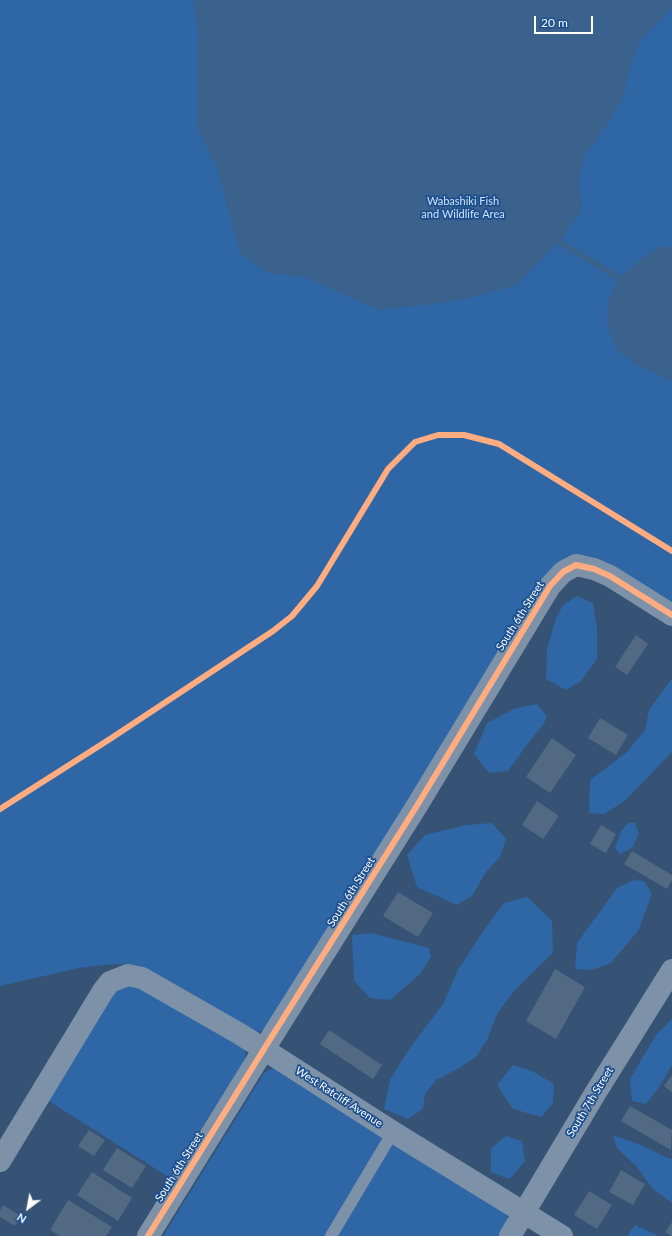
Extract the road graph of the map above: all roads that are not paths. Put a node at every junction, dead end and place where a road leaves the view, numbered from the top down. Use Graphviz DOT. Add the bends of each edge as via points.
graph roads {
  1 [pos="672,615"];
  2 [pos="672,970"];
  3 [pos="264,1049"];
  4 [pos="393,1132"];
  5 [pos="0,1161"];
  6 [pos="524,1213"];
  7 [pos="148,1236"];
  8 [pos="331,1236"];
  9 [pos="510,1236"];
  10 [pos="562,1236"];
  1 -- 3 [label="street, South 6th Street" via="610,576 594,569 576,565 563,572 550,586 418,804"];
  2 -- 6 [label="street, South 7th Street"];
  3 -- 4 [label="street, West Ratcliff Avenue"];
  3 -- 5 [label="street, West Ratcliff Avenue" via="142,978 128,975 110,982"];
  3 -- 7 [label="street, South 6th Street"];
  4 -- 6 [label="street, West Ratcliff Avenue"];
  4 -- 8 [label="lane"];
  6 -- 9 [label="street, South 7th Street"];
  6 -- 10 [label="street, West Ratcliff Avenue"];
}
